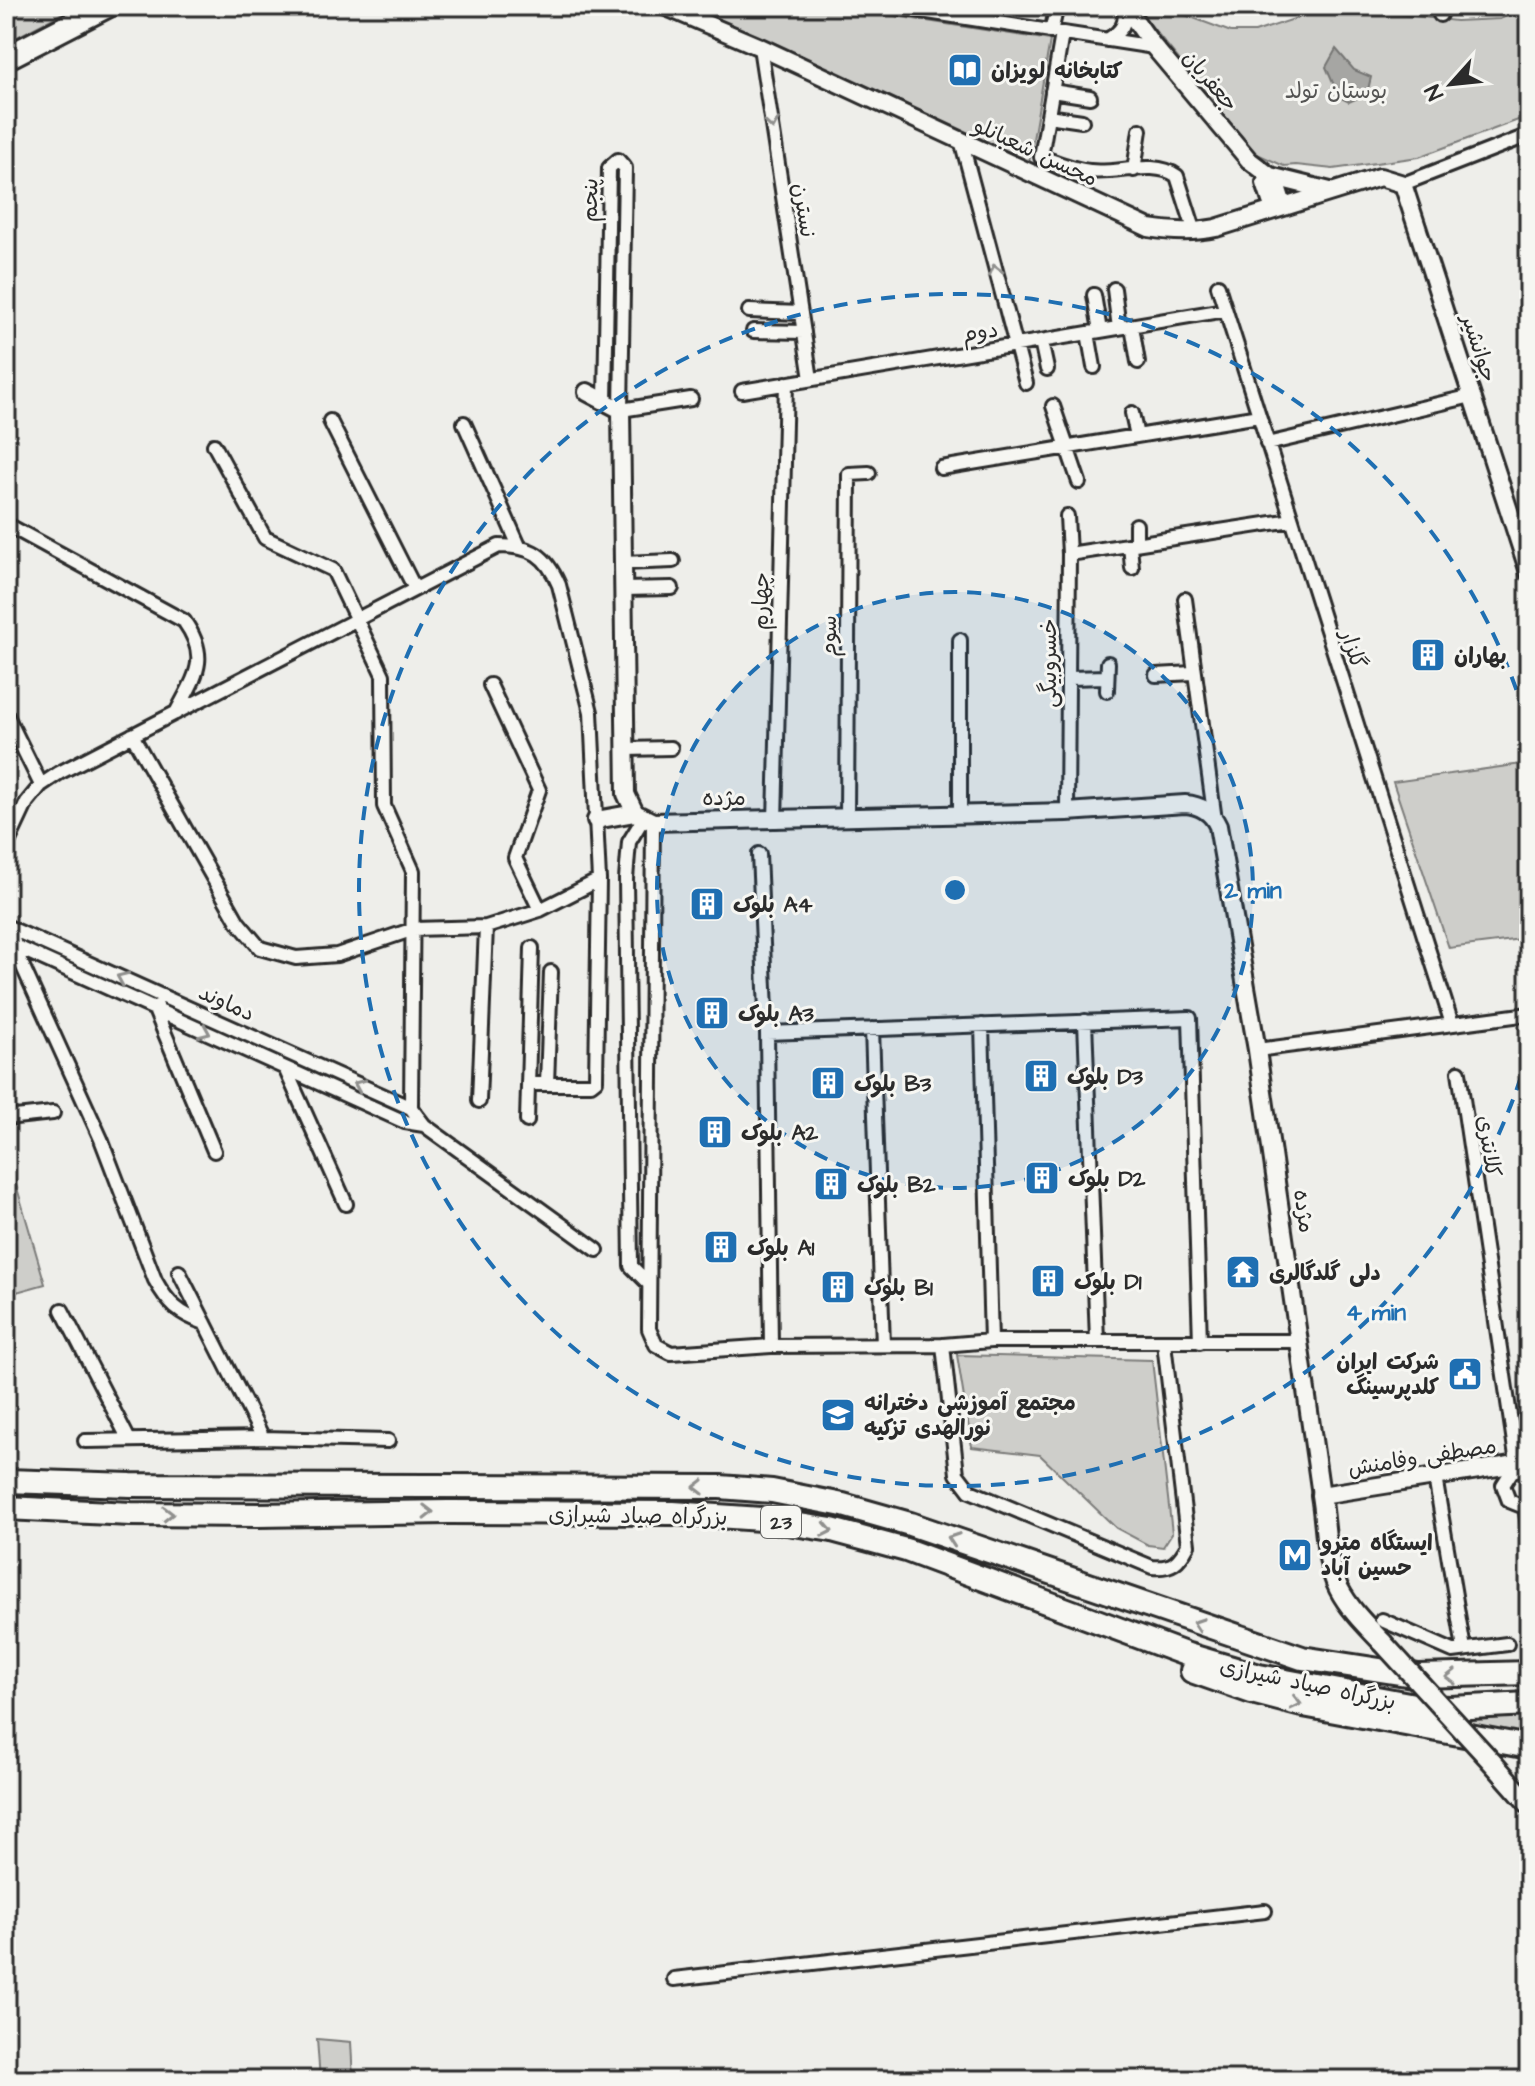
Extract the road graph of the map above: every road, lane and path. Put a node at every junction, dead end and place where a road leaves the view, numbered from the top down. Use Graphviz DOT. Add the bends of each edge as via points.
graph roads {
  1 [pos="107,6"];
  2 [pos="664,6"];
  3 [pos="889,6"];
  4 [pos="1057,6"];
  5 [pos="1125,6"];
  6 [pos="951,11"];
  7 [pos="1057,33"];
  8 [pos="1107,40"];
  9 [pos="760,47"];
  10 [pos="1154,47"];
  11 [pos="6,58"];
  12 [pos="1052,91"];
  13 [pos="1090,97"];
  14 [pos="1048,116"];
  15 [pos="1082,121"];
  16 [pos="1140,130"];
  17 [pos="1529,135"];
  18 [pos="961,140"];
  19 [pos="1134,170"];
  20 [pos="1270,176"];
  21 [pos="1403,184"];
  22 [pos="1331,191"];
  23 [pos="1278,208"];
  24 [pos="1195,232"];
  25 [pos="1218,286"];
  26 [pos="1114,289"];
  27 [pos="1094,295"];
  28 [pos="1225,310"];
  29 [pos="749,311"];
  30 [pos="801,313"];
  31 [pos="1126,327"];
  32 [pos="753,331"];
  33 [pos="804,332"];
  34 [pos="1094,332"];
  35 [pos="1041,341"];
  36 [pos="1015,345"];
  37 [pos="1138,362"];
  38 [pos="1094,367"];
  39 [pos="1047,369"];
  40 [pos="811,379"];
  41 [pos="786,383"];
  42 [pos="1026,383"];
  43 [pos="742,391"];
  44 [pos="587,392"];
  45 [pos="1472,396"];
  46 [pos="691,399"];
  47 [pos="605,402"];
  48 [pos="1053,406"];
  49 [pos="621,410"];
  50 [pos="1132,413"];
  51 [pos="1259,416"];
  52 [pos="330,421"];
  53 [pos="464,423"];
  54 [pos="1137,436"];
  55 [pos="1267,444"];
  56 [pos="214,445"];
  57 [pos="1068,448"];
  58 [pos="941,468"];
  59 [pos="869,473"];
  60 [pos="1079,482"];
  61 [pos="1067,516"];
  62 [pos="1292,520"];
  63 [pos="6,524"];
  64 [pos="1136,525"];
  65 [pos="1523,533"];
  66 [pos="1133,544"];
  67 [pos="519,546"];
  68 [pos="1069,554"];
  69 [pos="673,561"];
  70 [pos="623,563"];
  71 [pos="1132,568"];
  72 [pos="1529,572"];
  73 [pos="672,588"];
  74 [pos="415,589"];
  75 [pos="623,589"];
  76 [pos="1185,599"];
  77 [pos="357,619"];
  78 [pos="960,640"];
  79 [pos="1193,673"];
  80 [pos="1156,675"];
  81 [pos="1069,678"];
  82 [pos="490,685"];
  83 [pos="1107,691"];
  84 [pos="176,713"];
  85 [pos="6,714"];
  86 [pos="132,735"];
  87 [pos="671,748"];
  88 [pos="626,749"];
  89 [pos="41,785"];
  90 [pos="1067,812"];
  91 [pos="960,815"];
  92 [pos="644,818"];
  93 [pos="847,818"];
  94 [pos="596,820"];
  95 [pos="1215,820"];
  96 [pos="775,821"];
  97 [pos="6,847"];
  98 [pos="759,854"];
  99 [pos="599,880"];
  100 [pos="540,910"];
  101 [pos="6,926"];
  102 [pos="486,927"];
  103 [pos="414,929"];
  104 [pos="19,932"];
  105 [pos="9,944"];
  106 [pos="532,948"];
  107 [pos="551,972"];
  108 [pos="162,996"];
  109 [pos="155,1010"];
  110 [pos="1529,1014"];
  111 [pos="1085,1021"];
  112 [pos="1452,1024"];
  113 [pos="982,1025"];
  114 [pos="872,1029"];
  115 [pos="767,1033"];
  116 [pos="1257,1050"];
  117 [pos="285,1068"];
  118 [pos="1459,1072"];
  119 [pos="528,1084"];
  120 [pos="547,1084"];
  121 [pos="479,1101"];
  122 [pos="411,1108"];
  123 [pos="53,1113"];
  124 [pos="6,1118"];
  125 [pos="527,1121"];
  126 [pos="424,1125"];
  127 [pos="214,1151"];
  128 [pos="346,1204"];
  129 [pos="597,1250"];
  130 [pos="179,1272"];
  131 [pos="649,1284"];
  132 [pos="62,1310"];
  133 [pos="205,1323"];
  134 [pos="1097,1340"];
  135 [pos="991,1341"];
  136 [pos="1300,1341"];
  137 [pos="1200,1342"];
  138 [pos="1164,1343"];
  139 [pos="883,1345"];
  140 [pos="943,1345"];
  141 [pos="771,1346"];
  142 [pos="263,1438"];
  143 [pos="129,1440"];
  144 [pos="85,1441"];
  145 [pos="388,1441"];
  146 [pos="1525,1465"];
  147 [pos="1499,1466"];
  148 [pos="1435,1477"];
  149 [pos="6,1481"];
  150 [pos="1503,1485"];
  151 [pos="1321,1495"];
  152 [pos="1527,1504"];
  153 [pos="6,1508"];
  154 [pos="131,1514"];
  155 [pos="6,1516"];
  156 [pos="1529,1533"];
  157 [pos="1382,1620"];
  158 [pos="1095,1622"];
  159 [pos="1507,1644"];
  160 [pos="1464,1649"];
  161 [pos="1529,1673"];
  162 [pos="1529,1704"];
  163 [pos="1529,1747"];
  164 [pos="1529,1804"];
  165 [pos="1265,1911"];
  166 [pos="674,1979"];
  1 -- 11 [label="highway"];
  2 -- 9 [label="main road, محسن شعبانلو"];
  3 -- 6 [label="street"];
  4 -- 7 [label="street"];
  5 -- 8 [label="street" via="1124,26"];
  5 -- 10 [label="main road, جعفریان"];
  6 -- 7 [label="street"];
  7 -- 8 [label="street"];
  7 -- 12 [label="street"];
  8 -- 10 [label="street"];
  9 -- 18 [label="main road, محسن شعبانلو"];
  9 -- 30 [label="street, نسترن, one-way"];
  10 -- 20 [label="main road, جعفریان" via="1249,160"];
  12 -- 13 [label="street"];
  12 -- 14 [label="street"];
  14 -- 15 [label="street"];
  14 -- 19 [label="street" via="1041,157 1090,171"];
  16 -- 19 [label="street"];
  17 -- 21 [label="street"];
  18 -- 24 [label="main road, محسن شعبانلو" via="1149,228"];
  36 -- 18 [label="street, one-way"];
  19 -- 24 [label="street" via="1177,176"];
  20 -- 22 [label="main road"];
  20 -- 23 [label="main road" via="1282,202"];
  21 -- 22 [label="main road, محسن شعبانلو" via="1380,177"];
  21 -- 45 [label="main road, جوانشیر"];
  22 -- 23 [label="main road, محسن شعبانلو"];
  23 -- 24 [label="main road, محسن شعبانلو"];
  25 -- 28 [label="street, گلزار"];
  26 -- 31 [label="street"];
  27 -- 34 [label="street"];
  28 -- 31 [label="street, دوم"];
  28 -- 51 [label="street, گلزار"];
  29 -- 30 [label="street"];
  30 -- 33 [label="street, نسترن"];
  31 -- 34 [label="street, دوم"];
  31 -- 37 [label="street"];
  32 -- 33 [label="street"];
  33 -- 40 [label="street, نسترن"];
  34 -- 35 [label="street, دوم"];
  34 -- 38 [label="street"];
  35 -- 36 [label="street, دوم"];
  35 -- 39 [label="street"];
  36 -- 40 [label="street, دوم"];
  36 -- 42 [label="street"];
  40 -- 41 [label="street, دوم"];
  41 -- 43 [label="street, دوم"];
  41 -- 96 [label="street, چهارم"];
  44 -- 47 [label="main road"];
  45 -- 55 [label="street"];
  45 -- 65 [label="main road, جوانشیر"];
  46 -- 49 [label="street"];
  47 -- 49 [label="main road"];
  47 -- 49 [label="street, پنجم" via="609,168 618,160 625,168"];
  48 -- 57 [label="street"];
  49 -- 70 [label="main road"];
  50 -- 54 [label="street"];
  51 -- 54 [label="street"];
  51 -- 55 [label="street, گلزار"];
  52 -- 74 [label="street"];
  53 -- 67 [label="street"];
  54 -- 57 [label="street"];
  55 -- 62 [label="street, گلزار"];
  56 -- 77 [label="street" via="265,538 333,570"];
  57 -- 58 [label="street"];
  57 -- 60 [label="street"];
  59 -- 93 [label="street, سوم" via="849,474"];
  61 -- 68 [label="street, خسروبیگی"];
  62 -- 66 [label="street"];
  62 -- 112 [label="street, گلزار"];
  63 -- 84 [label="street" via="184,621 196,637 199,657"];
  64 -- 66 [label="street"];
  65 -- 72 [label="main road, جوانشیر"];
  66 -- 68 [label="street"];
  66 -- 71 [label="street"];
  67 -- 74 [label="street" via="499,546"];
  67 -- 94 [label="street" via="537,553 559,585 591,712"];
  68 -- 81 [label="street, خسروبیگی"];
  69 -- 70 [label="street"];
  70 -- 75 [label="main road"];
  73 -- 75 [label="street"];
  74 -- 77 [label="street"];
  75 -- 88 [label="main road"];
  76 -- 79 [label="street, مژده"];
  77 -- 84 [label="street"];
  77 -- 103 [label="street" via="383,675 384,806 413,871"];
  78 -- 91 [label="street"];
  79 -- 80 [label="street"];
  79 -- 95 [label="street, مژده"];
  81 -- 83 [label="street" via="1107,670"];
  81 -- 90 [label="street, خسروبیگی"];
  82 -- 100 [label="street" via="539,790 515,858"];
  84 -- 86 [label="street"];
  85 -- 89 [label="street"];
  86 -- 89 [label="street"];
  86 -- 103 [label="street" via="238,922 260,948 296,958 337,955"];
  87 -- 88 [label="street"];
  88 -- 92 [label="main road" via="626,794"];
  89 -- 97 [label="street"];
  90 -- 91 [label="main road, مژده"];
  90 -- 95 [label="main road, مژده" via="1185,804 1202,808"];
  91 -- 93 [label="main road, مژده"];
  92 -- 94 [label="main road, مژده"];
  92 -- 96 [label="main road, مژده"];
  92 -- 131 [label="street"];
  92 -- 131 [label="street" via="629,842 626,879 631,1266"];
  93 -- 96 [label="main road, مژده"];
  94 -- 99 [label="street"];
  95 -- 116 [label="main road, مژده"];
  98 -- 115 [label="street"];
  99 -- 100 [label="street"];
  99 -- 120 [label="street" via="596,1080"];
  100 -- 102 [label="street"];
  101 -- 104 [label="street, دماوند"];
  102 -- 103 [label="street"];
  102 -- 121 [label="street"];
  103 -- 122 [label="street"];
  104 -- 105 [label="street"];
  108 -- 104 [label="street, دماوند, one-way"];
  105 -- 109 [label="street, دماوند"];
  105 -- 133 [label="street" via="101,1139 155,1280 182,1315"];
  106 -- 119 [label="street"];
  107 -- 120 [label="street"];
  108 -- 109 [label="street"];
  122 -- 108 [label="street, دماوند, one-way"];
  109 -- 117 [label="street, دماوند, one-way"];
  109 -- 127 [label="street"];
  110 -- 112 [label="street"];
  111 -- 113 [label="street"];
  111 -- 134 [label="street"];
  111 -- 137 [label="street" via="1190,1018"];
  112 -- 116 [label="street"];
  113 -- 114 [label="street"];
  113 -- 135 [label="street"];
  114 -- 115 [label="street"];
  114 -- 139 [label="street"];
  115 -- 141 [label="street"];
  116 -- 136 [label="main road, مژده"];
  117 -- 126 [label="street, دماوند" via="405,1122"];
  117 -- 128 [label="street"];
  118 -- 146 [label="street, کلانتری"];
  119 -- 120 [label="street"];
  119 -- 125 [label="street"];
  122 -- 126 [label="street, دماوند"];
  123 -- 124 [label="street"];
  126 -- 129 [label="street, دماوند"];
  130 -- 133 [label="street"];
  131 -- 141 [label="street" via="649,1329 656,1345 671,1353"];
  132 -- 143 [label="street"];
  133 -- 142 [label="street"];
  134 -- 135 [label="street"];
  134 -- 138 [label="street"];
  135 -- 140 [label="street"];
  136 -- 137 [label="street"];
  136 -- 151 [label="main road, مژده"];
  137 -- 138 [label="street"];
  138 -- 140 [label="street" via="1188,1545 1179,1561 1166,1568 1152,1567 963,1485 957,1474"];
  139 -- 140 [label="street"];
  139 -- 141 [label="street"];
  142 -- 143 [label="street"];
  142 -- 145 [label="street"];
  143 -- 144 [label="street"];
  146 -- 147 [label="main road, مصطفی وفامنش"];
  146 -- 150 [label="street" via="1512,1471"];
  147 -- 148 [label="main road, مصطفی وفامنش"];
  147 -- 150 [label="street"];
  148 -- 151 [label="main road, مصطفی وفامنش"];
  148 -- 160 [label="street"];
  161 -- 149 [label="highway, بزرگراه صیاد شیرازی / 23, one-way" via="1419,1676 1302,1658 910,1524 772,1491"];
  150 -- 152 [label="street" via="1509,1501"];
  151 -- 164 [label="main road, مژده, bridge" via="1332,1565 1353,1611"];
  152 -- 156 [label="street"];
  153 -- 154 [label="highway, بزرگراه صیاد شیرازی / 23"];
  154 -- 155 [label="highway"];
  154 -- 158 [label="highway, بزرگراه صیاد شیرازی / 23, one-way" via="673,1513 761,1519 832,1530 906,1550"];
  157 -- 160 [label="street" via="1453,1651"];
  158 -- 162 [label="highway, بزرگراه صیاد شیرازی / 23" via="1259,1676 1425,1707"];
  158 -- 163 [label="highway, one-way" via="1180,1667 1252,1692"];
  159 -- 160 [label="street"];
  165 -- 166 [label="street"];
}
